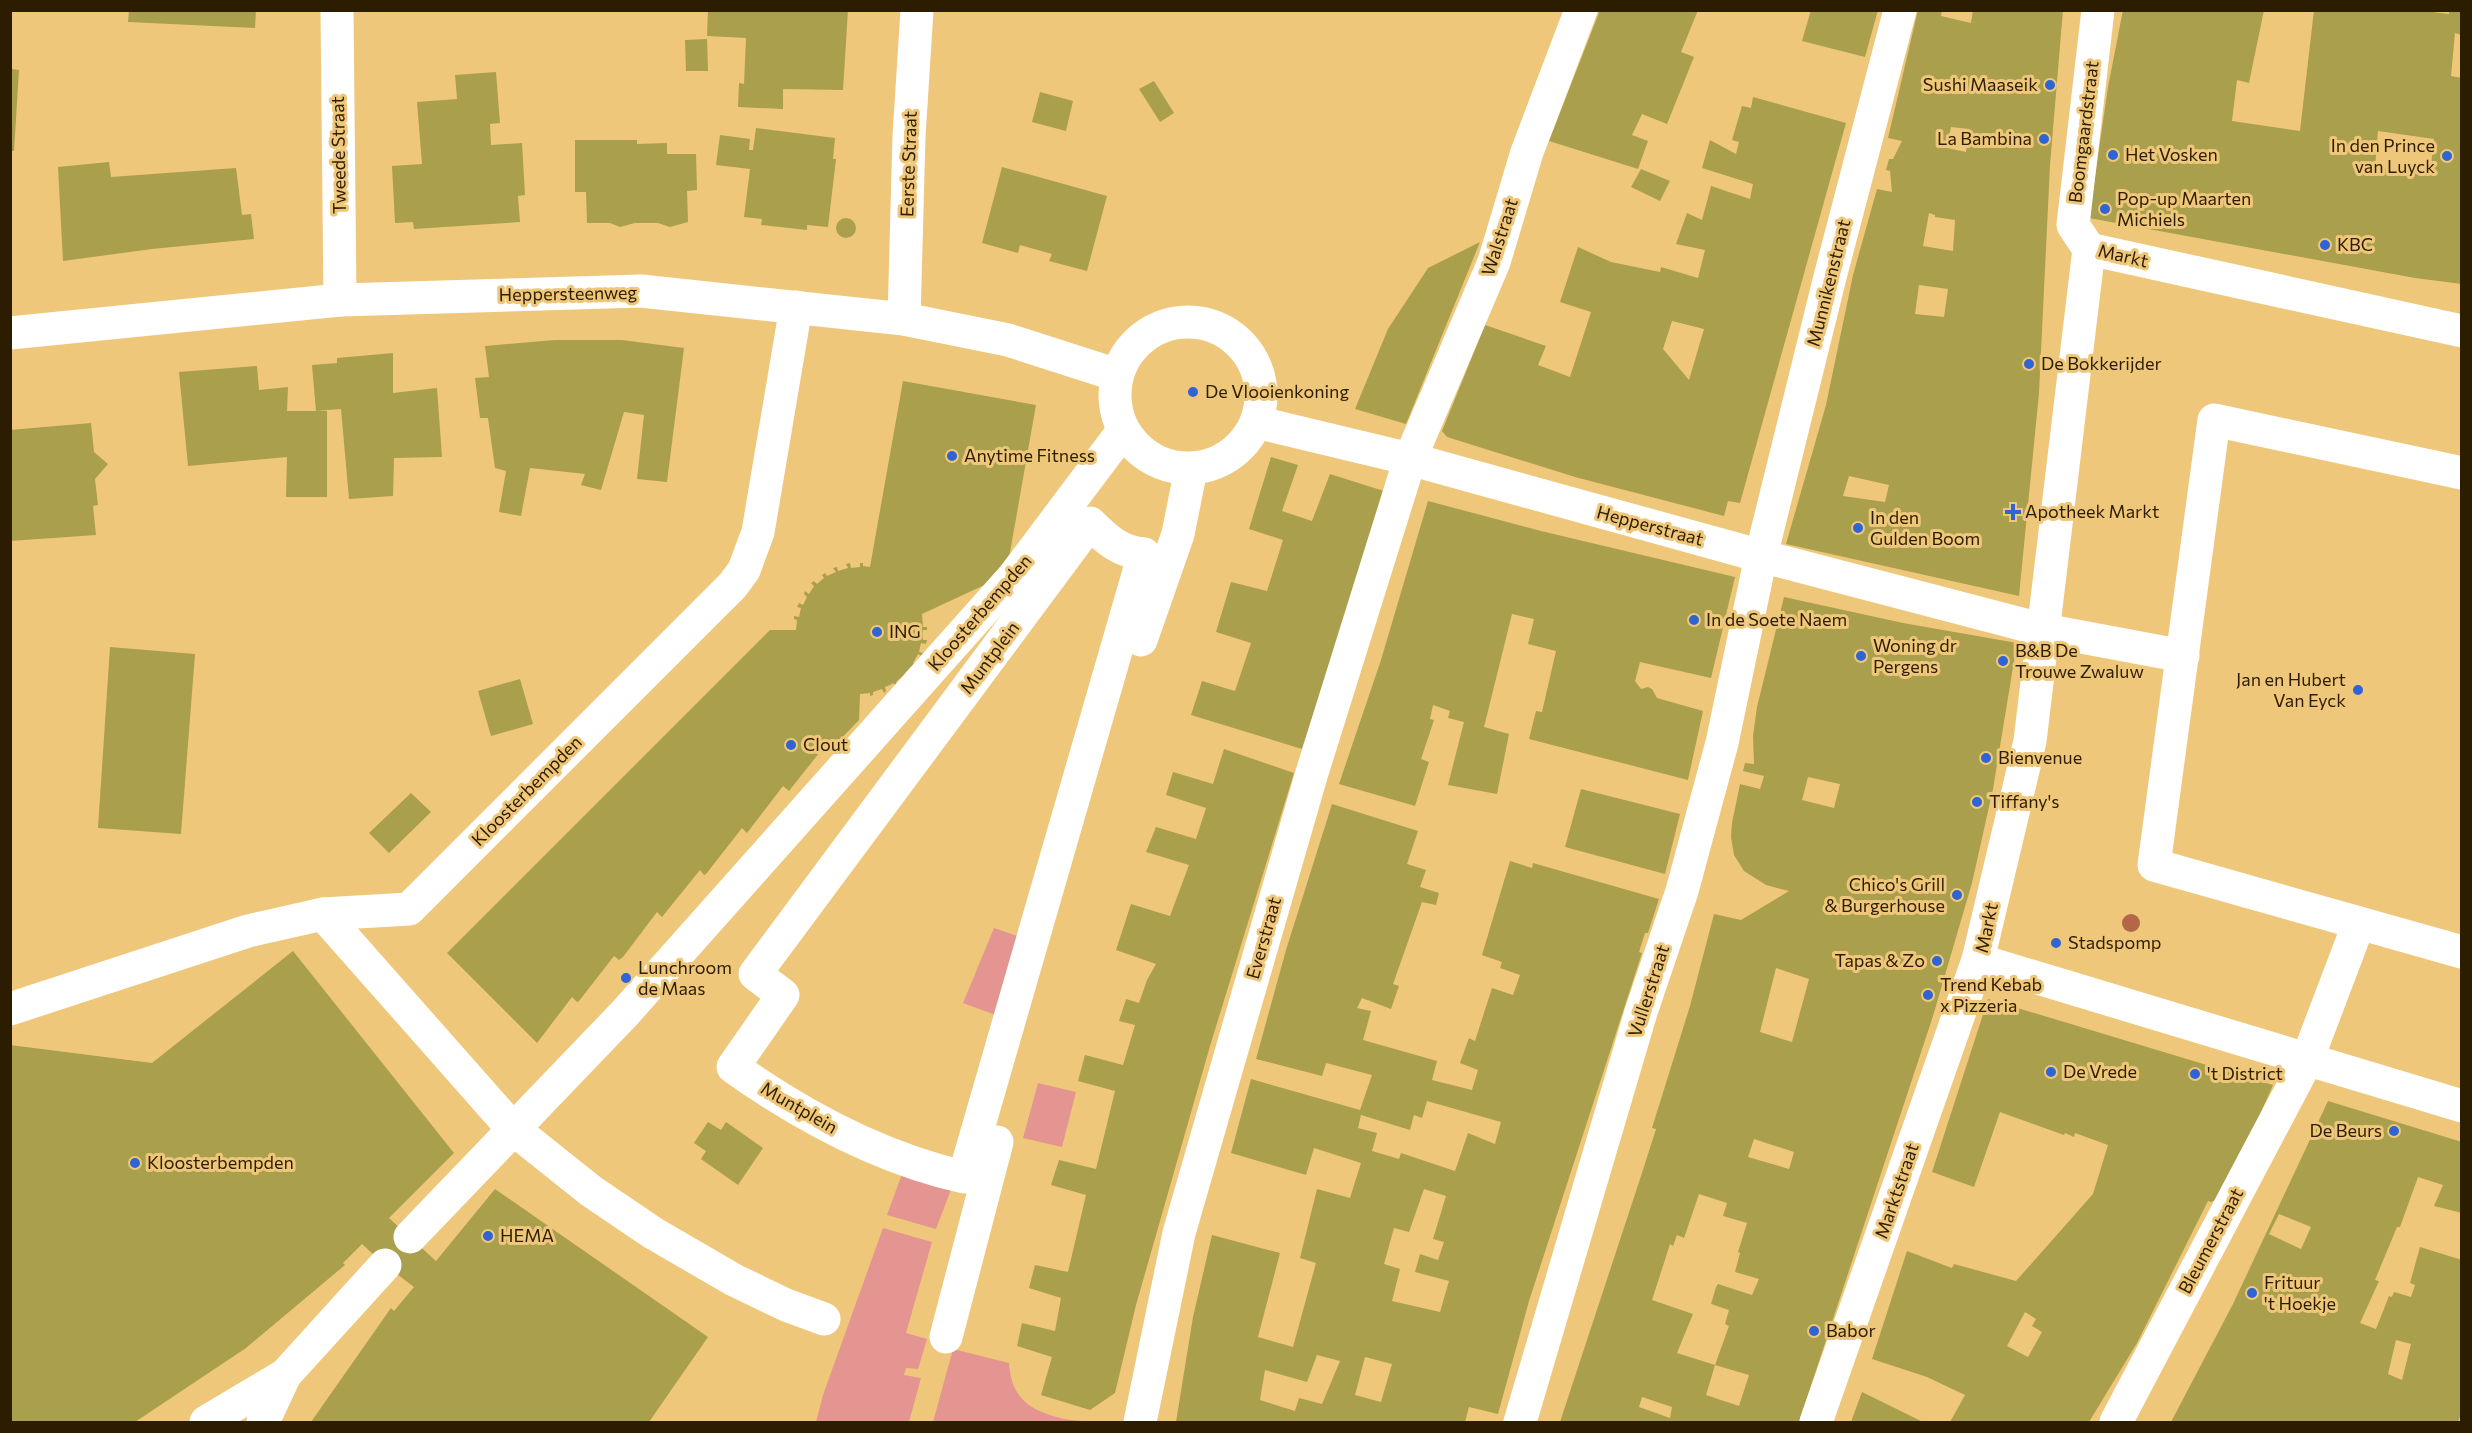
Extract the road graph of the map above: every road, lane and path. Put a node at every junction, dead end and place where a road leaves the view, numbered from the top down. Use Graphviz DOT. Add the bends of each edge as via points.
graph roads {
  1 [pos="337,10"];
  2 [pos="917,10"];
  3 [pos="1581,10"];
  4 [pos="1900,10"];
  5 [pos="2098,10"];
  6 [pos="2089,249"];
  7 [pos="340,300"];
  8 [pos="796,306"];
  9 [pos="904,319"];
  10 [pos="2462,331"];
  11 [pos="10,333"];
  12 [pos="1117,375"];
  13 [pos="1256,422"];
  14 [pos="1123,430"];
  15 [pos="1410,459"];
  16 [pos="1191,469"];
  17 [pos="2462,473"];
  18 [pos="1144,554"];
  19 [pos="1761,556"];
  20 [pos="2044,630"];
  21 [pos="2182,656"];
  22 [pos="323,914"];
  23 [pos="2359,923"];
  24 [pos="2462,952"];
  25 [pos="1978,960"];
  26 [pos="10,1009"];
  27 [pos="2307,1060"];
  28 [pos="2462,1106"];
  29 [pos="512,1128"];
  30 [pos="410,1237"];
  31 [pos="385,1265"];
  32 [pos="824,1319"];
  33 [pos="946,1337"];
  34 [pos="285,1376"];
  35 [pos="206,1422"];
  36 [pos="263,1422"];
  37 [pos="1140,1422"];
  38 [pos="1520,1422"];
  39 [pos="1816,1422"];
  40 [pos="2116,1422"];
  1 -- 7 [label="street, Tweede Straat"];
  2 -- 9 [label="street, Eerste Straat"];
  3 -- 15 [label="street, Walstraat" via="1527,152 1494,262"];
  4 -- 19 [label="street, Munnikenstraat"];
  5 -- 6 [label="street, Boomgaardstraat" via="2073,225"];
  6 -- 10 [label="street, Markt"];
  6 -- 20 [label="street, Markt"];
  7 -- 8 [label="street, Heppersteenweg" via="641,291"];
  7 -- 11 [label="street, Heppersteenweg"];
  8 -- 9 [label="street, Heppersteenweg"];
  8 -- 22 [label="street, Kloosterbempden" via="758,532 744,570 733,585 409,909"];
  9 -- 12 [label="street, Heppersteenweg" via="1008,340"];
  12 -- 13 [label="street" via="1138,342 1153,331 1171,324 1201,323 1229,335 1250,356 1260,384"];
  12 -- 14 [label="street" via="1115,403"];
  13 -- 15 [label="street, Hepperstraat"];
  13 -- 16 [label="street" via="1231,455 1212,465"];
  14 -- 16 [label="street" via="1139,450 1160,463"];
  14 -- 29 [label="street, Kloosterbempden" via="1014,576 625,1013"];
  15 -- 19 [label="street, Hepperstraat"];
  15 -- 37 [label="street, Everstraat" via="1311,776 1179,1233"];
  16 -- 33 [label="street" via="1178,534 1119,705 968,1245"];
  17 -- 21 [label="street" via="2214,420"];
  18 -- 18 [label="street, Muntplein" via="1117,548 1090,523 755,974 783,995 733,1067 780,1100 853,1138 963,1177"];
  19 -- 20 [label="street, Hepperstraat"];
  19 -- 38 [label="street, Vullerstraat" via="1722,743 1682,891 1641,1012"];
  20 -- 21 [label="street"];
  20 -- 25 [label="street, Markt" via="2030,741"];
  21 -- 23 [label="street" via="2154,865"];
  22 -- 26 [label="street, Kloosterbempden" via="248,931"];
  22 -- 29 [label="street"];
  23 -- 24 [label="street"];
  23 -- 27 [label="street"];
  25 -- 27 [label="street, Markt"];
  25 -- 39 [label="street, Marktstraat"];
  27 -- 28 [label="street, Markt"];
  27 -- 40 [label="street, Bleumerstraat"];
  29 -- 30 [label="street, Kloosterbempden"];
  29 -- 32 [label="street" via="591,1191 653,1233 734,1280"];
  31 -- 34 [label="street"];
  34 -- 35 [label="street"];
  34 -- 36 [label="street"];
}
